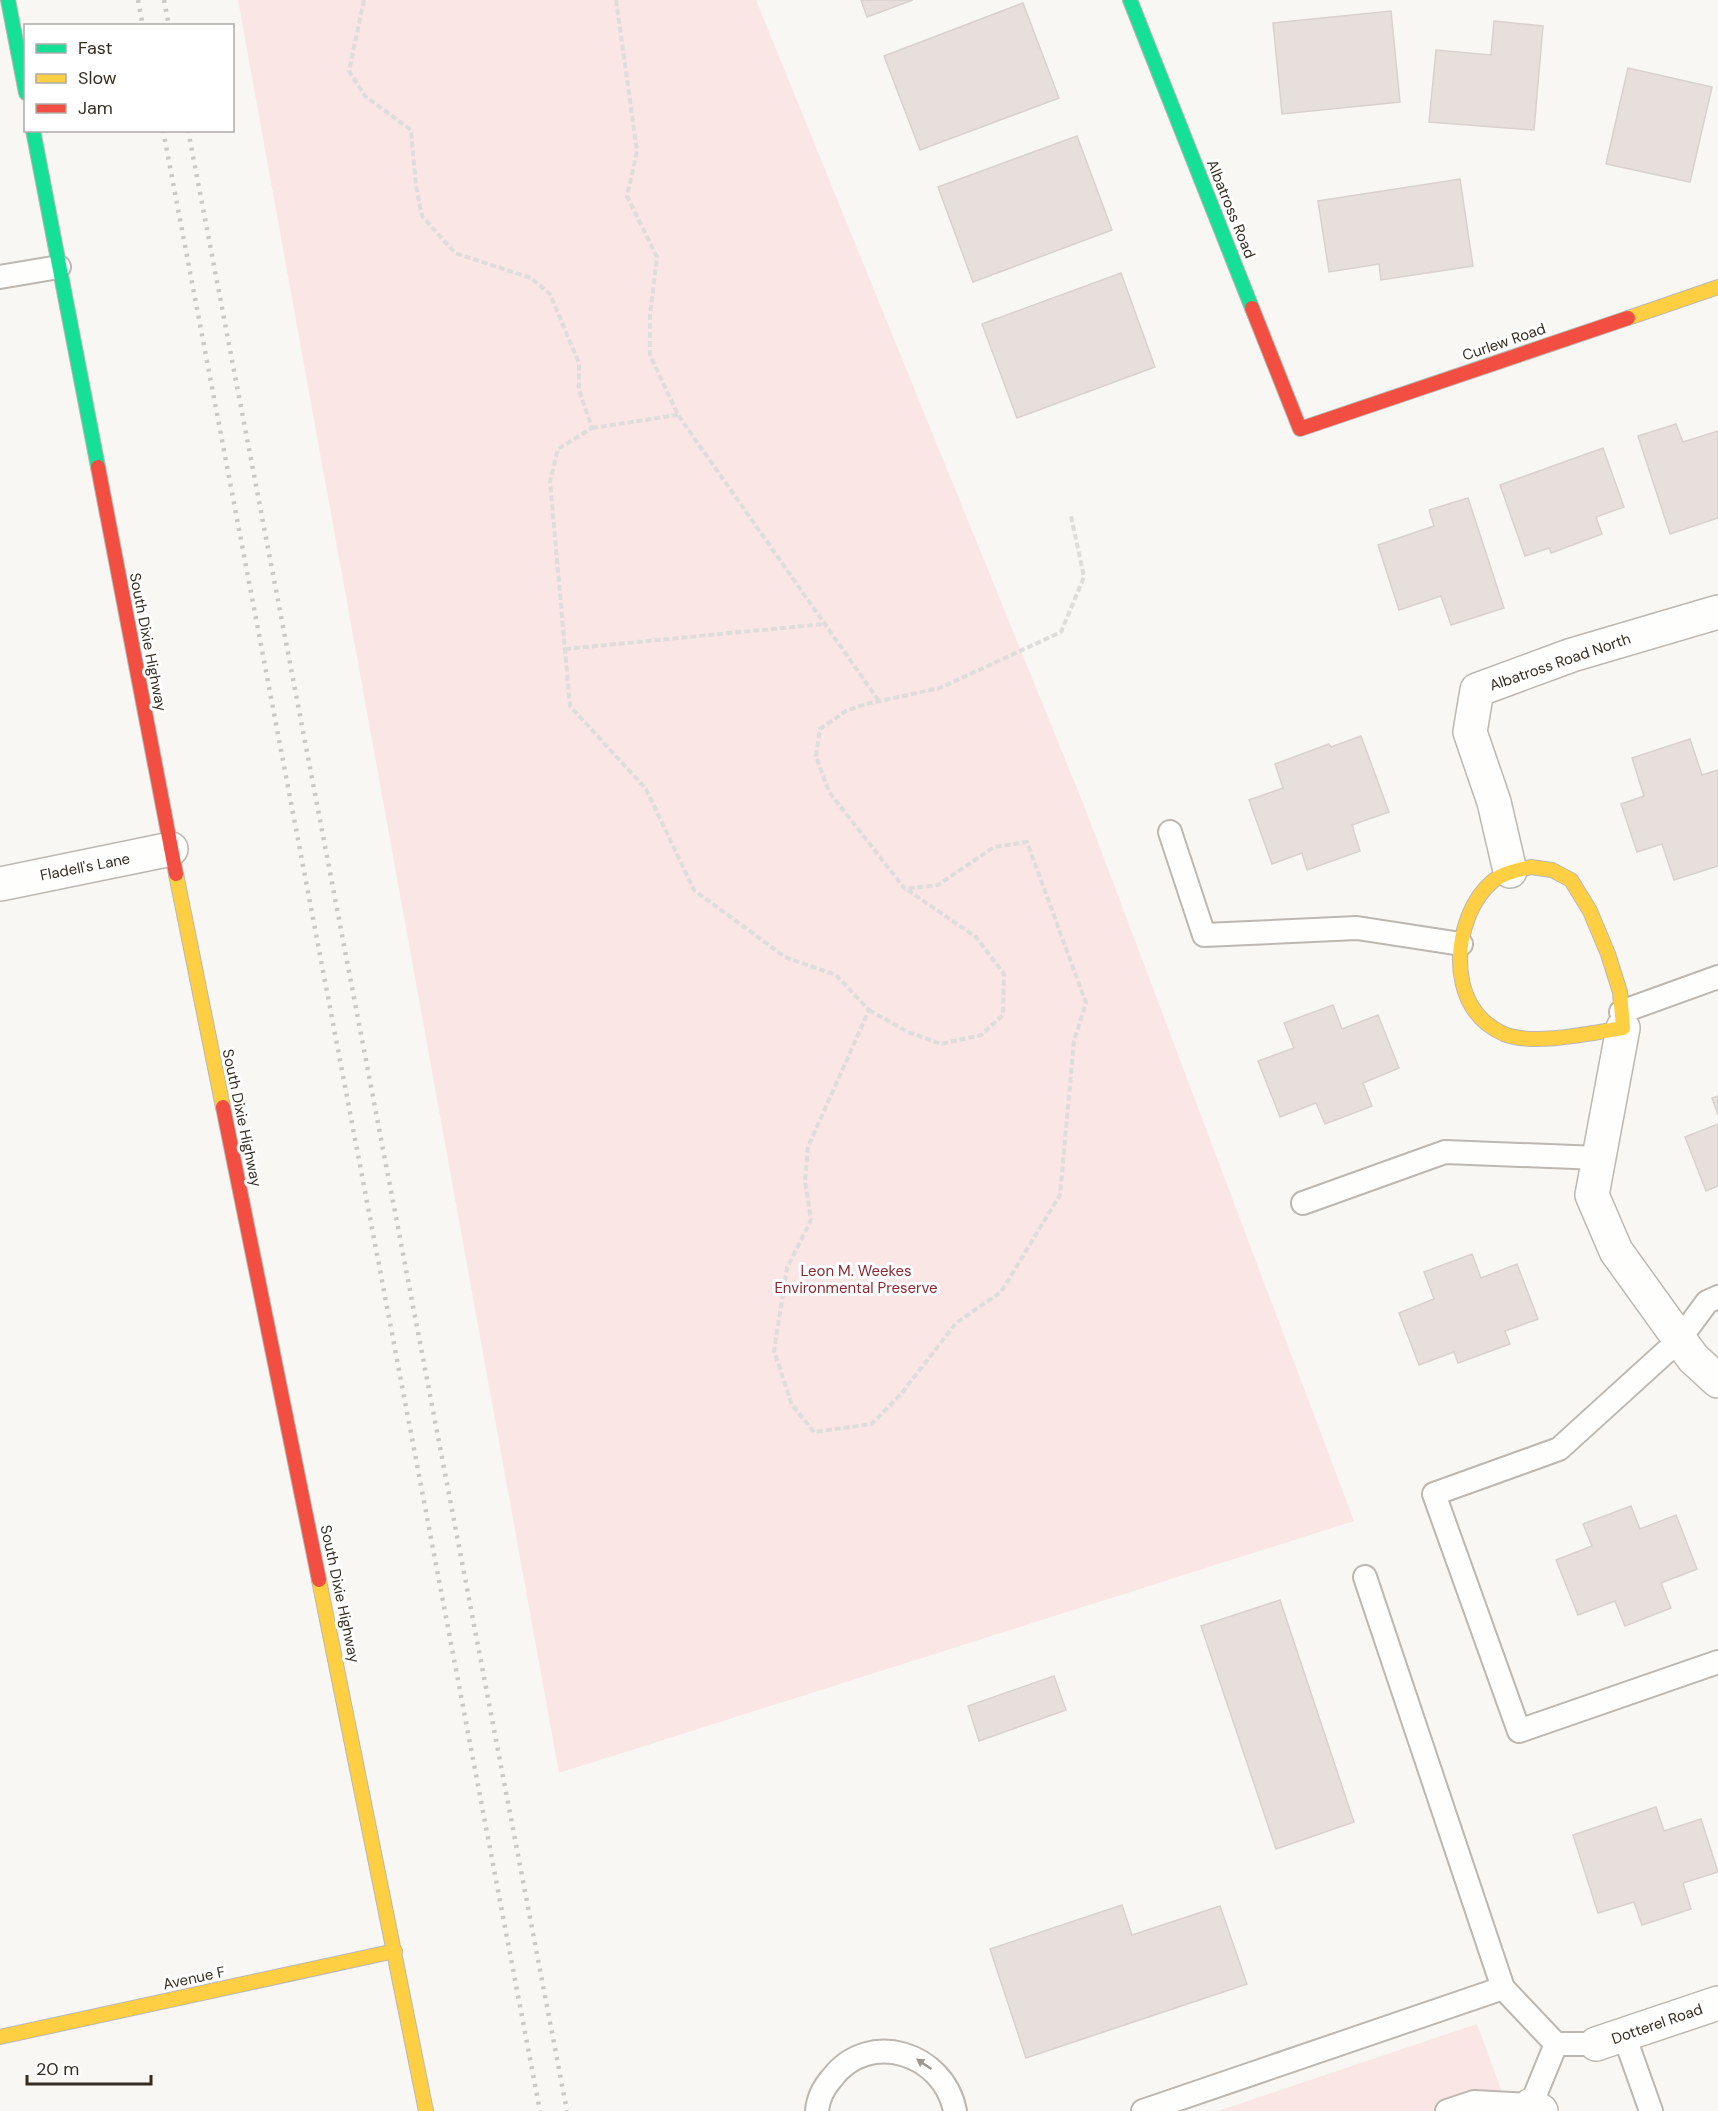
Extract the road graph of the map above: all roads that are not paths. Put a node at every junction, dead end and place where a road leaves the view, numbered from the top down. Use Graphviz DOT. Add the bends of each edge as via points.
graph roads {
  1 [pos="8,0"];
  2 [pos="1130,0"];
  3 [pos="24,83"];
  4 [pos="33,132"];
  5 [pos="59,267"];
  6 [pos="0,277"];
  7 [pos="1718,287"];
  8 [pos="1300,429"];
  9 [pos="1718,612"];
  10 [pos="1170,832"];
  11 [pos="171,849"];
  12 [pos="1510,871"];
  13 [pos="0,884"];
  14 [pos="1461,944"];
  15 [pos="1718,977"];
  16 [pos="1622,1020"];
  17 [pos="1599,1158"];
  18 [pos="1303,1203"];
  19 [pos="1718,1297"];
  20 [pos="1680,1340"];
  21 [pos="1718,1381"];
  22 [pos="1365,1577"];
  23 [pos="1718,1662"];
  24 [pos="395,1952"];
  25 [pos="1503,1988"];
  26 [pos="1718,2003"];
  27 [pos="0,2037"];
  28 [pos="1610,2039"];
  29 [pos="1556,2044"];
  30 [pos="1493,2107"];
  31 [pos="1536,2108"];
  32 [pos="426,2111"];
  33 [pos="817,2111"];
  34 [pos="955,2111"];
  35 [pos="1143,2111"];
  36 [pos="1448,2111"];
  37 [pos="1651,2111"];
  1 -- 3 [label="street"];
  2 -- 8 [label="street, Albatross Road"];
  4 -- 5 [label="street, South Dixie Highway"];
  5 -- 6 [label="lane"];
  5 -- 11 [label="street, South Dixie Highway"];
  7 -- 8 [label="street, Curlew Road"];
  9 -- 12 [label="street, Albatross Road North" via="1572,655 1478,690 1470,732 1494,802"];
  10 -- 14 [label="lane" via="1204,935 1357,928"];
  11 -- 13 [label="street, Fladell's Lane"];
  11 -- 24 [label="street, South Dixie Highway"];
  12 -- 14 [label="street" via="1492,882 1478,898 1462,929"];
  12 -- 16 [label="street" via="1531,867 1552,870 1571,880 1590,911 1608,954 1620,992"];
  14 -- 16 [label="street" via="1458,962 1465,995 1484,1020 1506,1035 1539,1038 1583,1034"];
  15 -- 16 [label="lane"];
  16 -- 17 [label="street"];
  17 -- 18 [label="lane" via="1445,1152"];
  17 -- 20 [label="street" via="1592,1195 1616,1251"];
  19 -- 20 [label="lane" via="1707,1302"];
  20 -- 21 [label="street"];
  20 -- 23 [label="lane" via="1559,1449 1434,1494 1519,1731"];
  22 -- 25 [label="lane"];
  24 -- 27 [label="street, Avenue F"];
  24 -- 32 [label="street, South Dixie Highway"];
  25 -- 29 [label="lane"];
  25 -- 35 [label="lane"];
  26 -- 28 [label="street, Dotterel Road"];
  28 -- 29 [label="lane"];
  28 -- 37 [label="lane"];
  29 -- 31 [label="lane"];
  30 -- 31 [label="lane"];
  30 -- 36 [label="lane" via="1474,2102"];
  34 -- 33 [label="lane, one-way" via="943,2081 930,2066 893,2052 873,2052 838,2070 825,2086"];
}
